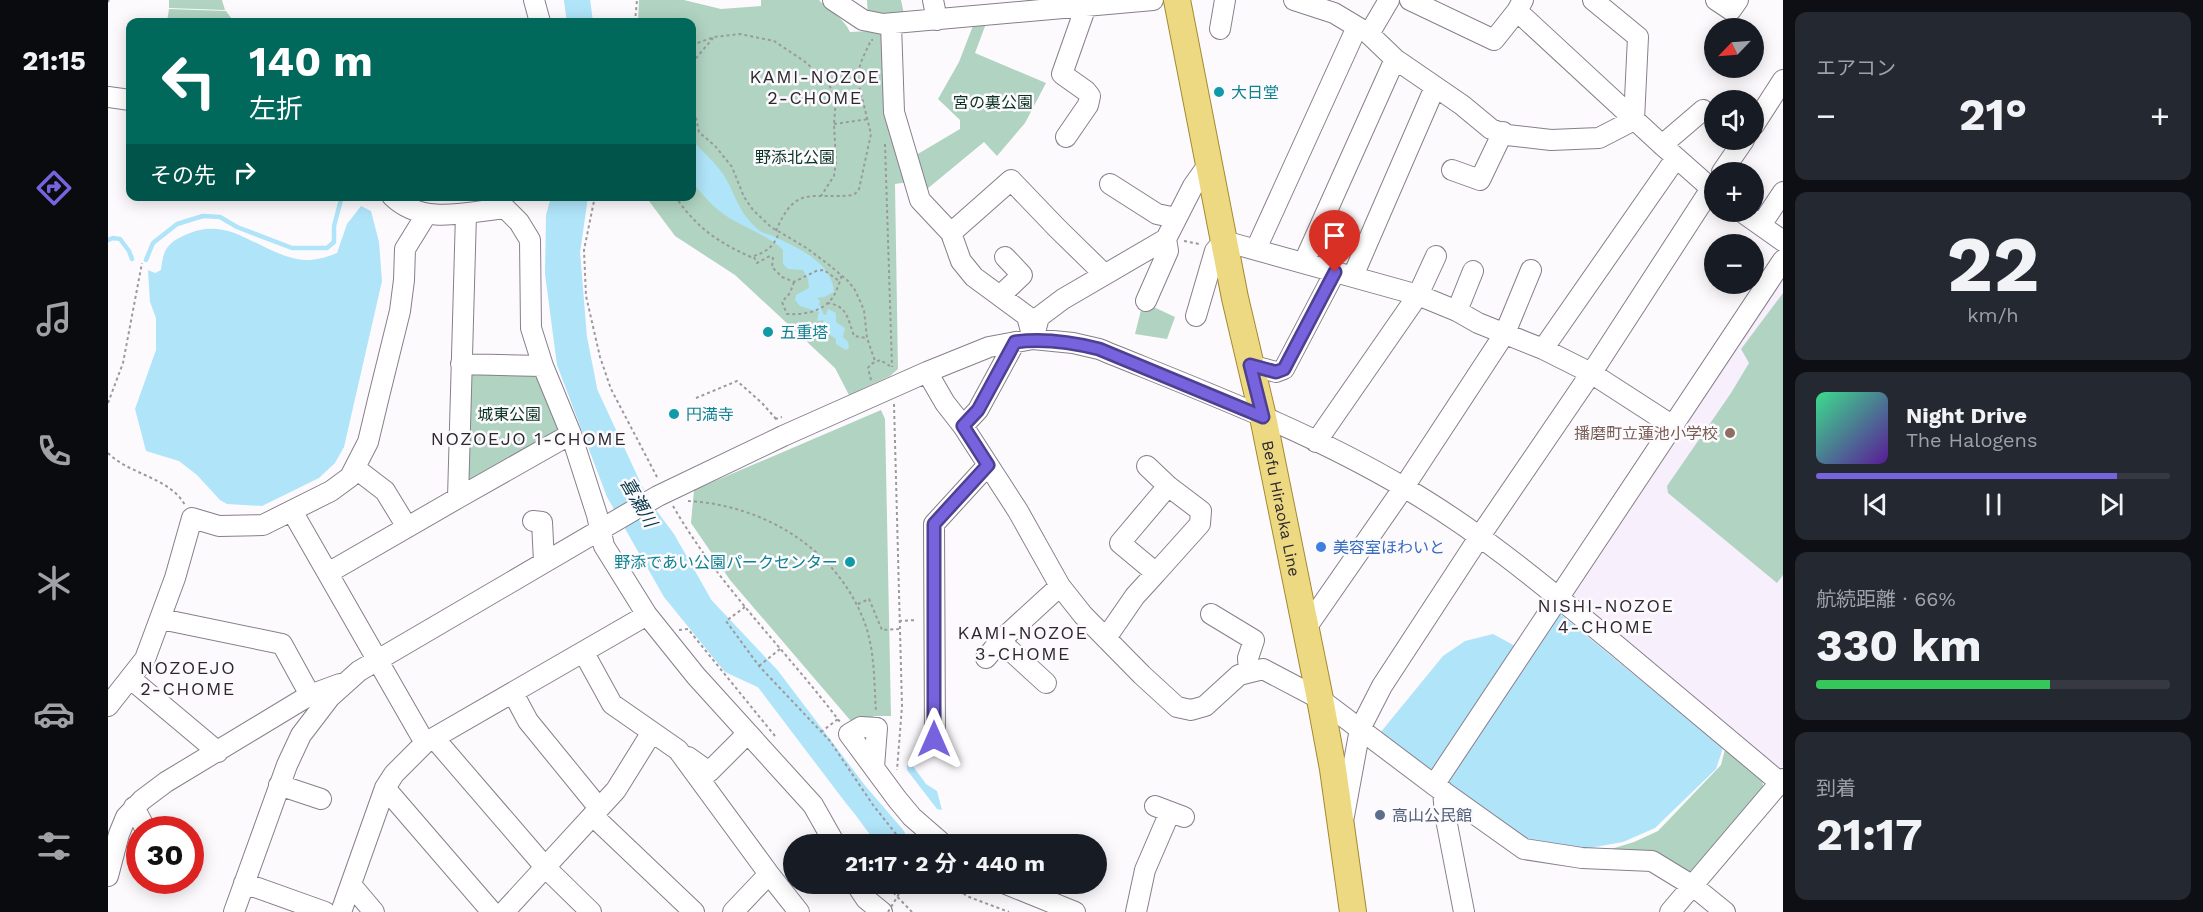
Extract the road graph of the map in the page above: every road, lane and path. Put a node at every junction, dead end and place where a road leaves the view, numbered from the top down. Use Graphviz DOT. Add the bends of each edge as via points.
graph roads {
  1 [pos="534,0"];
  2 [pos="637,0"];
  3 [pos="833,0"];
  4 [pos="933,0"];
  5 [pos="1178,0"];
  6 [pos="1225,0"];
  7 [pos="1389,0"];
  8 [pos="1410,0"];
  9 [pos="1593,0"];
  10 [pos="1716,0"];
  11 [pos="1738,0"];
  12 [pos="1142,1"];
  13 [pos="1304,2"];
  14 [pos="1064,4"];
  15 [pos="1520,5"];
  16 [pos="1023,6"];
  17 [pos="1086,6"];
  18 [pos="539,18"];
  19 [pos="635,18"];
  20 [pos="937,20"];
  21 [pos="887,24"];
  22 [pos="1220,29"];
  23 [pos="1363,31"];
  24 [pos="714,37"];
  25 [pos="696,43"];
  26 [pos="696,58"];
  27 [pos="1395,59"];
  28 [pos="1783,80"];
  29 [pos="1435,87"];
  30 [pos="108,97"];
  31 [pos="126,99"];
  32 [pos="1764,109"];
  33 [pos="1703,110"];
  34 [pos="696,118"];
  35 [pos="869,118"];
  36 [pos="1634,120"];
  37 [pos="834,124"];
  38 [pos="1076,130"];
  39 [pos="1503,132"];
  40 [pos="885,143"];
  41 [pos="1669,151"];
  42 [pos="1210,162"];
  43 [pos="1704,176"];
  44 [pos="1460,178"];
  45 [pos="1110,184"];
  46 [pos="1783,192"];
  47 [pos="821,196"];
  48 [pos="396,201"];
  49 [pos="594,201"];
  50 [pos="678,201"];
  51 [pos="507,202"];
  52 [pos="1704,202"];
  53 [pos="466,214"];
  54 [pos="426,215"];
  55 [pos="1176,218"];
  56 [pos="1757,222"];
  57 [pos="1761,225"];
  58 [pos="778,233"];
  59 [pos="951,233"];
  60 [pos="1167,239"];
  61 [pos="1783,241"];
  62 [pos="1220,246"];
  63 [pos="1256,249"];
  64 [pos="1436,256"];
  65 [pos="754,257"];
  66 [pos="1005,257"];
  67 [pos="1783,260"];
  68 [pos="1304,262"];
  69 [pos="142,263"];
  70 [pos="1531,270"];
  71 [pos="1473,271"];
  72 [pos="1104,274"];
  73 [pos="1344,274"];
  74 [pos="842,275"];
  75 [pos="796,281"];
  76 [pos="839,281"];
  77 [pos="1001,295"];
  78 [pos="1418,295"];
  79 [pos="1146,301"];
  80 [pos="826,303"];
  81 [pos="1457,311"];
  82 [pos="1196,316"];
  83 [pos="1505,333"];
  84 [pos="867,338"];
  85 [pos="1024,340"];
  86 [pos="1543,349"];
  87 [pos="875,361"];
  88 [pos="461,364"];
  89 [pos="1250,365"];
  90 [pos="543,366"];
  91 [pos="927,372"];
  92 [pos="1591,373"];
  93 [pos="874,386"];
  94 [pos="894,397"];
  95 [pos="696,398"];
  96 [pos="108,403"];
  97 [pos="1263,417"];
  98 [pos="963,426"];
  99 [pos="1673,426"];
  100 [pos="571,434"];
  101 [pos="783,436"];
  102 [pos="1316,442"];
  103 [pos="108,453"];
  104 [pos="988,465"];
  105 [pos="1147,466"];
  106 [pos="355,468"];
  107 [pos="1168,486"];
  108 [pos="1404,487"];
  109 [pos="665,496"];
  110 [pos="458,498"];
  111 [pos="292,510"];
  112 [pos="192,518"];
  113 [pos="533,521"];
  114 [pos="407,527"];
  115 [pos="605,527"];
  116 [pos="1480,536"];
  117 [pos="544,562"];
  118 [pos="328,573"];
  119 [pos="1156,573"];
  120 [pos="1060,586"];
  121 [pos="1559,598"];
  122 [pos="856,604"];
  123 [pos="745,607"];
  124 [pos="1211,614"];
  125 [pos="647,615"];
  126 [pos="161,619"];
  127 [pos="899,629"];
  128 [pos="1304,631"];
  129 [pos="1106,638"];
  130 [pos="1000,641"];
  131 [pos="780,649"];
  132 [pos="584,653"];
  133 [pos="986,658"];
  134 [pos="377,659"];
  135 [pos="759,666"];
  136 [pos="1249,671"];
  137 [pos="131,679"];
  138 [pos="345,682"];
  139 [pos="1046,683"];
  140 [pos="513,693"];
  141 [pos="310,695"];
  142 [pos="1320,699"];
  143 [pos="108,706"];
  144 [pos="843,726"];
  145 [pos="877,728"];
  146 [pos="1360,729"];
  147 [pos="652,732"];
  148 [pos="821,732"];
  149 [pos="747,734"];
  150 [pos="934,739"];
  151 [pos="430,740"];
  152 [pos="678,750"];
  153 [pos="218,752"];
  154 [pos="874,767"];
  155 [pos="896,776"];
  156 [pos="1782,782"];
  157 [pos="279,785"];
  158 [pos="385,788"];
  159 [pos="1439,788"];
  160 [pos="321,799"];
  161 [pos="134,807"];
  162 [pos="596,812"];
  163 [pos="1170,812"];
  164 [pos="139,816"];
  165 [pos="1341,830"];
  166 [pos="113,831"];
  167 [pos="830,834"];
  168 [pos="894,834"];
  169 [pos="932,834"];
  170 [pos="546,868"];
  171 [pos="769,874"];
  172 [pos="108,876"];
  173 [pos="244,883"];
  174 [pos="352,886"];
  175 [pos="1693,886"];
  176 [pos="863,894"];
  177 [pos="895,894"];
  178 [pos="899,894"];
  179 [pos="964,894"];
  180 [pos="1031,894"];
  181 [pos="234,912"];
  182 [pos="325,912"];
  183 [pos="341,912"];
  184 [pos="374,912"];
  185 [pos="492,912"];
  186 [pos="504,912"];
  187 [pos="591,912"];
  188 [pos="694,912"];
  189 [pos="733,912"];
  190 [pos="799,912"];
  191 [pos="882,912"];
  192 [pos="888,912"];
  193 [pos="912,912"];
  194 [pos="1009,912"];
  195 [pos="1076,912"];
  196 [pos="1137,912"];
  197 [pos="1353,912"];
  198 [pos="1464,912"];
  199 [pos="1670,912"];
  200 [pos="1725,912"];
  1 -- 18 [label="street"];
  2 -- 19 [label="path"];
  3 -- 21 [label="street" via="863,20"];
  4 -- 20 [label="street"];
  5 -- 42 [label="main road, Befu Hiraoka Line"];
  6 -- 22 [label="street"];
  7 -- 23 [label="street"];
  8 -- 15 [label="street" via="1494,40"];
  9 -- 36 [label="street" via="1638,37"];
  10 -- 11 [label="street" via="1731,10"];
  12 -- 17 [label="street"];
  13 -- 23 [label="street" via="1334,13"];
  14 -- 16 [label="street"];
  14 -- 17 [label="street"];
  15 -- 36 [label="street"];
  16 -- 20 [label="street"];
  17 -- 38 [label="street" via="1059,80 1090,96"];
  20 -- 21 [label="street"];
  21 -- 35 [label="path" via="883,38 871,40 858,70"];
  21 -- 59 [label="street" via="894,112 920,200"];
  23 -- 27 [label="street"];
  23 -- 63 [label="street"];
  24 -- 25 [label="path"];
  24 -- 26 [label="path"];
  24 -- 37 [label="path" via="740,34 774,41 804,62 827,81 836,98"];
  27 -- 29 [label="street"];
  27 -- 68 [label="street"];
  28 -- 32 [label="street"];
  29 -- 39 [label="street" via="1491,129"];
  29 -- 73 [label="street"];
  30 -- 31 [label="street"];
  33 -- 41 [label="street"];
  34 -- 58 [label="path" via="699,132 732,167 753,210"];
  35 -- 37 [label="path"];
  35 -- 47 [label="path" via="871,134 859,189 854,195"];
  36 -- 39 [label="street" via="1599,138 1551,140"];
  36 -- 41 [label="street"];
  37 -- 47 [label="path" via="834,176"];
  39 -- 44 [label="street" via="1480,180"];
  40 -- 87 [label="path" via="892,367"];
  41 -- 43 [label="street"];
  41 -- 86 [label="street"];
  42 -- 55 [label="street"];
  42 -- 62 [label="main road, Befu Hiraoka Line"];
  45 -- 55 [label="street" via="1157,214"];
  46 -- 57 [label="street"];
  47 -- 58 [label="path" via="796,199 784,211"];
  48 -- 54 [label="street"];
  49 -- 109 [label="path" via="584,250 585,296 611,389"];
  50 -- 65 [label="path" via="691,219 711,236"];
  51 -- 53 [label="street"];
  51 -- 90 [label="street" via="530,240 531,328"];
  52 -- 92 [label="street"];
  53 -- 54 [label="street"];
  53 -- 88 [label="street"];
  54 -- 106 [label="street" via="405,249 399,311 368,442"];
  55 -- 60 [label="street"];
  56 -- 57 [label="street"];
  57 -- 61 [label="street"];
  58 -- 65 [label="path" via="774,245"];
  58 -- 74 [label="path" via="805,247"];
  59 -- 72 [label="street" via="1011,180"];
  59 -- 77 [label="street" via="961,261 974,277"];
  60 -- 62 [label="path"];
  60 -- 72 [label="street"];
  60 -- 79 [label="street" via="1168,251"];
  62 -- 63 [label="street"];
  62 -- 82 [label="street"];
  62 -- 89 [label="main road, Befu Hiraoka Line"];
  63 -- 68 [label="street"];
  64 -- 78 [label="street"];
  65 -- 75 [label="path" via="757,262 770,256 772,267 782,277"];
  66 -- 77 [label="street" via="1022,275"];
  67 -- 99 [label="street"];
  68 -- 73 [label="street"];
  69 -- 96 [label="path" via="123,363"];
  70 -- 83 [label="street"];
  71 -- 81 [label="street"];
  72 -- 85 [label="street" via="1039,317"];
  73 -- 78 [label="street"];
  73 -- 89 [label="street" via="1284,369 1276,372"];
  74 -- 76 [label="path"];
  74 -- 84 [label="path" via="855,290 864,310"];
  75 -- 76 [label="path" via="824,270"];
  75 -- 80 [label="path" via="782,302 787,314 813,313"];
  76 -- 80 [label="path" via="837,291"];
  77 -- 85 [label="street" via="1027,316"];
  78 -- 81 [label="street"];
  78 -- 102 [label="street"];
  80 -- 84 [label="path" via="842,308 854,336"];
  81 -- 83 [label="street"];
  83 -- 86 [label="street"];
  83 -- 108 [label="street"];
  84 -- 87 [label="path"];
  85 -- 91 [label="street" via="989,347"];
  85 -- 97 [label="street" via="1099,349"];
  85 -- 98 [label="street"];
  86 -- 92 [label="street"];
  87 -- 93 [label="path" via="868,368"];
  88 -- 90 [label="street"];
  88 -- 110 [label="street"];
  89 -- 97 [label="main road, Befu Hiraoka Line"];
  90 -- 100 [label="street"];
  91 -- 98 [label="street"];
  91 -- 101 [label="street"];
  92 -- 99 [label="street"];
  92 -- 116 [label="street"];
  94 -- 127 [label="path"];
  95 -- 101 [label="path" via="737,381 775,419"];
  97 -- 102 [label="street"];
  97 -- 128 [label="main road, Befu Hiraoka Line"];
  98 -- 104 [label="street"];
  99 -- 121 [label="street"];
  100 -- 110 [label="street"];
  100 -- 115 [label="street"];
  101 -- 109 [label="street"];
  102 -- 108 [label="street"];
  103 -- 112 [label="path" via="172,489"];
  104 -- 120 [label="street"];
  104 -- 150 [label="street" via="934,524 943,592"];
  105 -- 107 [label="street"];
  106 -- 111 [label="street" via="350,477 331,491"];
  106 -- 114 [label="street" via="386,491"];
  107 -- 119 [label="street" via="1201,511 1200,524"];
  107 -- 119 [label="street" via="1120,543"];
  108 -- 116 [label="street"];
  108 -- 128 [label="street"];
  109 -- 115 [label="street"];
  109 -- 122 [label="path" via="719,503 766,519 791,533 819,555"];
  109 -- 123 [label="path"];
  110 -- 114 [label="street"];
  111 -- 112 [label="street" via="263,525 219,526"];
  111 -- 118 [label="street"];
  112 -- 126 [label="street"];
  113 -- 117 [label="street" via="542,522"];
  114 -- 118 [label="street"];
  115 -- 117 [label="street"];
  115 -- 125 [label="street" via="604,546"];
  116 -- 121 [label="street"];
  116 -- 146 [label="street" via="1382,686"];
  117 -- 134 [label="street"];
  118 -- 134 [label="street"];
  119 -- 129 [label="street"];
  120 -- 129 [label="street"];
  120 -- 130 [label="street"];
  121 -- 156 [label="street"];
  121 -- 159 [label="street"];
  122 -- 127 [label="path" via="869,599 882,630"];
  122 -- 145 [label="path" via="869,638"];
  123 -- 131 [label="path"];
  123 -- 135 [label="path" via="726,621"];
  124 -- 136 [label="street" via="1238,622 1254,640 1248,658"];
  125 -- 132 [label="street"];
  125 -- 149 [label="street"];
  126 -- 137 [label="street" via="145,659"];
  126 -- 141 [label="street" via="282,644"];
  127 -- 155 [label="path" via="902,706"];
  128 -- 142 [label="main road, Befu Hiraoka Line"];
  129 -- 136 [label="street" via="1177,707 1191,710 1205,706 1239,675"];
  130 -- 133 [label="street"];
  130 -- 139 [label="street" via="1033,659"];
  131 -- 135 [label="path"];
  131 -- 144 [label="path"];
  132 -- 140 [label="street"];
  132 -- 147 [label="street" via="612,704"];
  134 -- 138 [label="street"];
  134 -- 151 [label="street"];
  135 -- 148 [label="path"];
  136 -- 142 [label="street" via="1263,669"];
  137 -- 143 [label="street"];
  137 -- 153 [label="street"];
  138 -- 141 [label="street"];
  138 -- 157 [label="street" via="301,735"];
  140 -- 151 [label="street"];
  140 -- 162 [label="street" via="528,721"];
  141 -- 153 [label="street"];
  142 -- 146 [label="street"];
  142 -- 165 [label="main road, Befu Hiraoka Line"];
  144 -- 145 [label="street"];
  144 -- 148 [label="path"];
  144 -- 154 [label="street"];
  145 -- 154 [label="street"];
  146 -- 159 [label="street"];
  146 -- 165 [label="street"];
  147 -- 152 [label="street"];
  147 -- 162 [label="street" via="616,789"];
  148 -- 168 [label="path"];
  149 -- 152 [label="street" via="710,772"];
  149 -- 167 [label="street" via="813,805"];
  151 -- 158 [label="street" via="394,774"];
  151 -- 170 [label="street"];
  152 -- 171 [label="street"];
  153 -- 161 [label="street" via="166,782"];
  154 -- 169 [label="street" via="904,808"];
  156 -- 175 [label="street"];
  157 -- 160 [label="street"];
  157 -- 173 [label="street"];
  158 -- 174 [label="street"];
  158 -- 185 [label="street"];
  159 -- 175 [label="street" via="1524,849 1582,858 1652,861"];
  159 -- 198 [label="street"];
  161 -- 164 [label="street"];
  161 -- 166 [label="street"];
  162 -- 170 [label="street"];
  162 -- 188 [label="street"];
  163 -- 196 [label="street" via="1145,870"];
  165 -- 197 [label="main road, Befu Hiraoka Line"];
  166 -- 172 [label="street"];
  170 -- 186 [label="street"];
  170 -- 187 [label="street"];
  171 -- 189 [label="street"];
  171 -- 190 [label="street"];
  173 -- 181 [label="street"];
  173 -- 182 [label="street"];
  174 -- 183 [label="street"];
  174 -- 184 [label="street"];
  175 -- 199 [label="street"];
  175 -- 200 [label="street"];
  176 -- 191 [label="street"];
  177 -- 193 [label="path"];
  178 -- 192 [label="path, bridge"];
  179 -- 194 [label="path"];
  180 -- 195 [label="street"];
}
